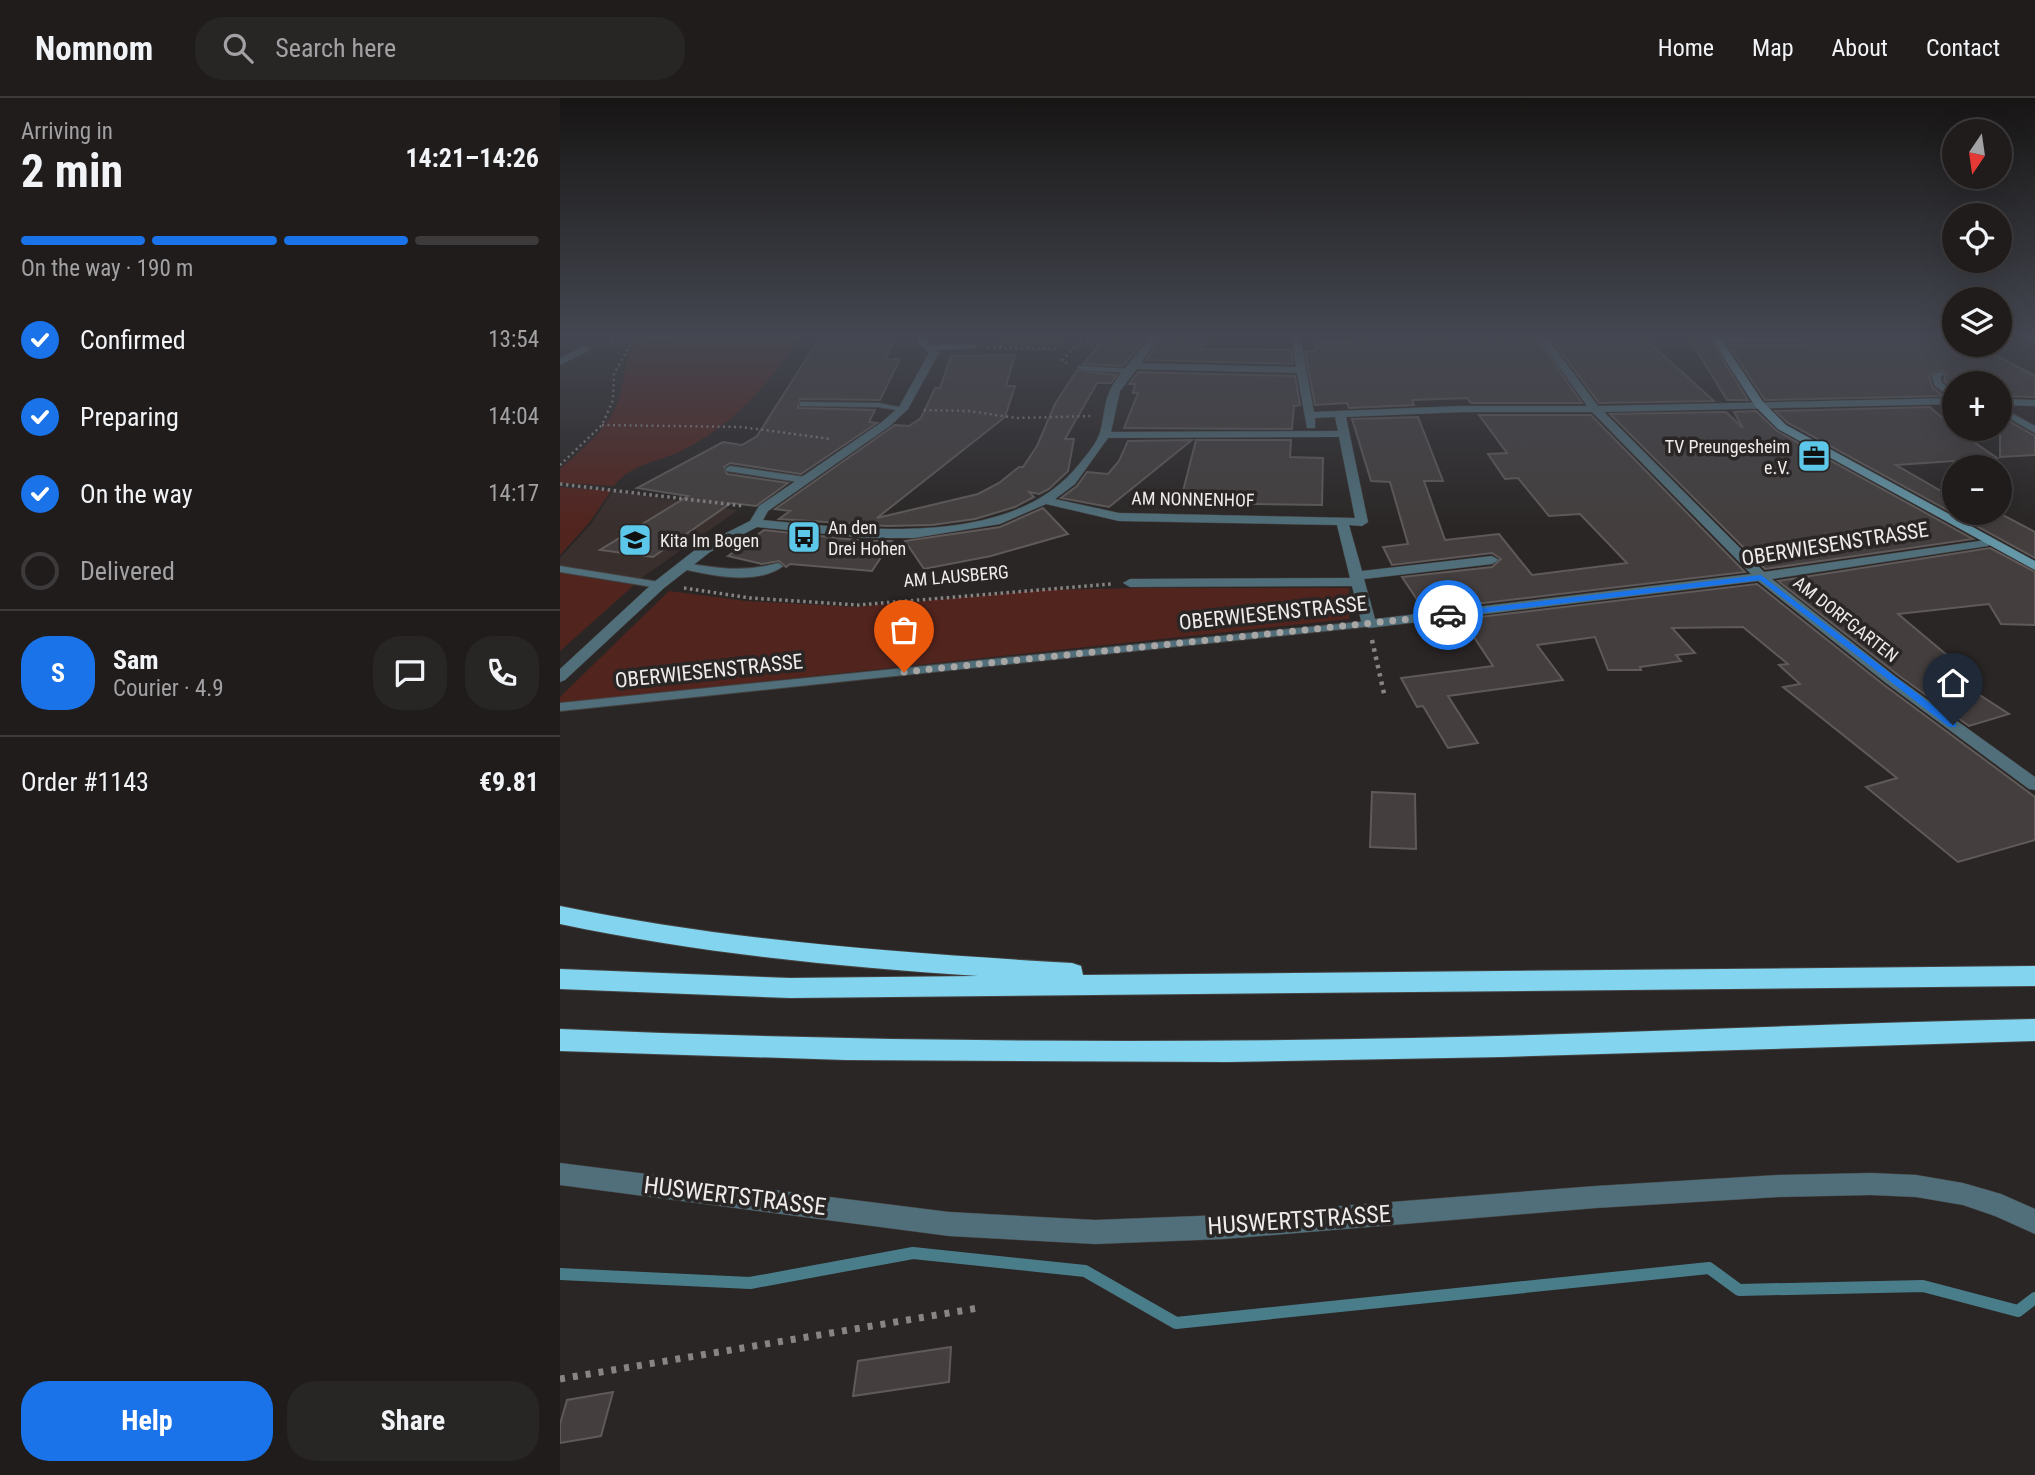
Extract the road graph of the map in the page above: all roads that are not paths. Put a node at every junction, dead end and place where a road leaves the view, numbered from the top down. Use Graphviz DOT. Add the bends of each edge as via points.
graph roads {
  1 [pos="908,400"];
  2 [pos="1112,400"];
  3 [pos="1306,400"];
  4 [pos="1589,400"];
  5 [pos="1757,400"];
  6 [pos="1906,400"];
  7 [pos="2012,402"];
  8 [pos="2035,403"];
  9 [pos="803,404"];
  10 [pos="1759,404"];
  11 [pos="903,409"];
  12 [pos="1595,409"];
  13 [pos="1310,415"];
  14 [pos="1340,415"];
  15 [pos="2012,416"];
  16 [pos="2035,430"];
  17 [pos="1344,434"];
  18 [pos="1105,435"];
  19 [pos="1312,435"];
  20 [pos="730,469"];
  21 [pos="805,480"];
  22 [pos="1045,500"];
  23 [pos="1342,522"];
  24 [pos="755,523"];
  25 [pos="1988,542"];
  26 [pos="1492,560"];
  27 [pos="683,566"];
  28 [pos="778,566"];
  29 [pos="2035,566"];
  30 [pos="560,569"];
  31 [pos="1761,577"];
  32 [pos="1357,579"];
  33 [pos="1130,583"];
  34 [pos="659,585"];
  35 [pos="1369,624"];
  36 [pos="560,677"];
  37 [pos="560,707"];
  38 [pos="2035,785"];
  39 [pos="560,915"];
  40 [pos="2035,976"];
  41 [pos="560,979"];
  42 [pos="1249,984"];
  43 [pos="2035,1030"];
  44 [pos="560,1040"];
  45 [pos="560,1174"];
  46 [pos="2035,1222"];
  1 -- 11 [label="street"];
  2 -- 18 [label="street"];
  3 -- 13 [label="street"];
  4 -- 12 [label="street, AM DORFGARTEN"];
  5 -- 10 [label="street"];
  6 -- 10 [label="street"];
  7 -- 8 [label="street"];
  9 -- 11 [label="lane"];
  10 -- 12 [label="street"];
  10 -- 25 [label="street" via="1782,427"];
  11 -- 21 [label="street"];
  12 -- 14 [label="street"];
  12 -- 31 [label="street, AM DORFGARTEN"];
  13 -- 14 [label="street"];
  13 -- 19 [label="street"];
  14 -- 17 [label="street"];
  15 -- 16 [label="lane"];
  17 -- 19 [label="street"];
  17 -- 23 [label="street" via="1362,522"];
  18 -- 19 [label="street"];
  18 -- 22 [label="street" via="1071,482"];
  20 -- 21 [label="lane"];
  21 -- 24 [label="street" via="763,509"];
  22 -- 23 [label="street, AM NONNENHOF" via="1119,517"];
  22 -- 24 [label="street" via="996,521 914,534"];
  23 -- 32 [label="street"];
  24 -- 27 [label="street"];
  25 -- 29 [label="street"];
  25 -- 31 [label="street, OBERWIESENSTRASSE"];
  26 -- 32 [label="street"];
  27 -- 28 [label="lane" via="749,575"];
  27 -- 34 [label="street"];
  30 -- 34 [label="lane"];
  31 -- 35 [label="street, OBERWIESENSTRASSE"];
  31 -- 38 [label="street, AM DORFGARTEN"];
  32 -- 33 [label="street"];
  32 -- 35 [label="street"];
  34 -- 36 [label="street"];
  35 -- 37 [label="lane, OBERWIESENSTRASSE"];
  39 -- 42 [label="highway" via="602,925 814,954"];
  40 -- 42 [label="highway"];
  41 -- 42 [label="highway" via="790,988"];
  43 -- 44 [label="highway" via="1326,1051 746,1047"];
  45 -- 46 [label="street, HUSWERTSTRASSE" via="949,1224 1095,1232 1224,1227 1752,1187 1871,1184 1964,1194"];
}
